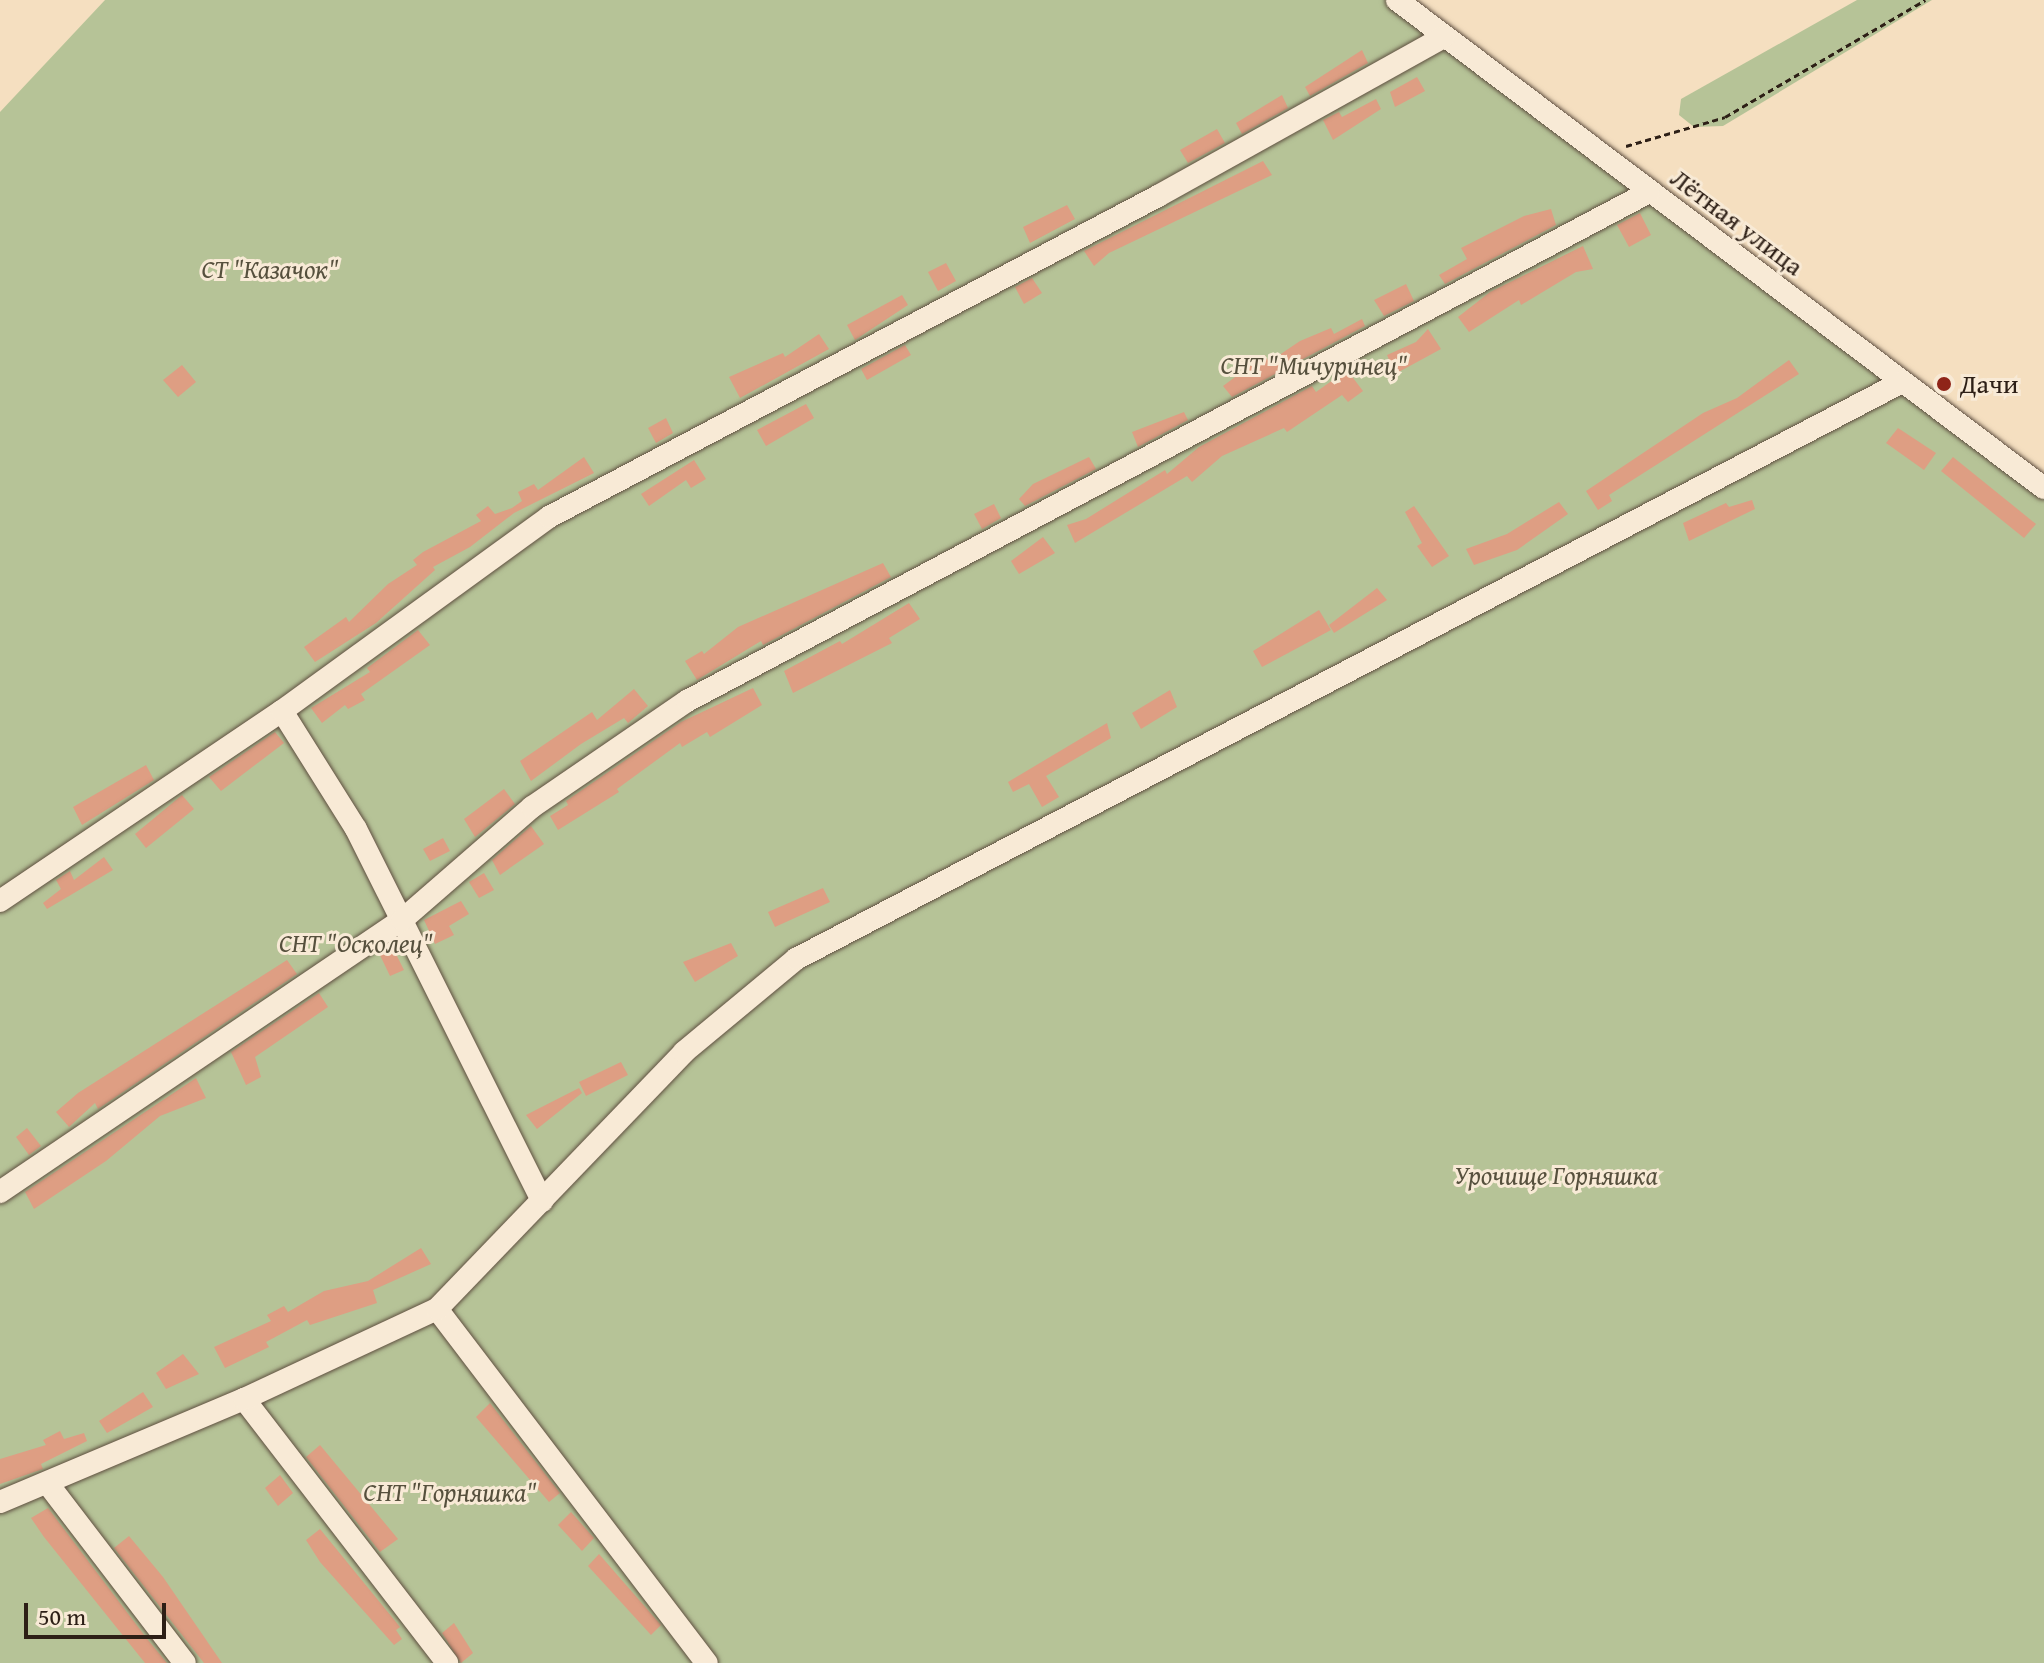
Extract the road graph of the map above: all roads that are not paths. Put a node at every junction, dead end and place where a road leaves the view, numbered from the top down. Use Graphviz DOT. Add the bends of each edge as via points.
graph roads {
  1 [pos="1397,0"];
  2 [pos="1444,37"];
  3 [pos="1649,192"];
  4 [pos="1902,382"];
  5 [pos="2044,488"];
  6 [pos="282,711"];
  7 [pos="0,901"];
  8 [pos="402,920"];
  9 [pos="0,1192"];
  10 [pos="542,1201"];
  11 [pos="437,1309"];
  12 [pos="244,1399"];
  13 [pos="48,1484"];
  14 [pos="0,1502"];
  15 [pos="185,1663"];
  16 [pos="447,1663"];
  17 [pos="707,1663"];
  1 -- 2 [label="street, Лётная улица"];
  2 -- 3 [label="street, Лётная улица"];
  2 -- 6 [label="street" via="1158,196 549,517"];
  3 -- 4 [label="street, Лётная улица"];
  3 -- 8 [label="street" via="687,701 532,807"];
  4 -- 5 [label="street, Лётная улица"];
  4 -- 10 [label="street" via="796,959 684,1052"];
  6 -- 7 [label="street"];
  6 -- 8 [label="street" via="356,829"];
  8 -- 9 [label="street"];
  8 -- 10 [label="street"];
  10 -- 11 [label="street"];
  11 -- 12 [label="street"];
  11 -- 17 [label="street"];
  12 -- 13 [label="street"];
  12 -- 16 [label="street"];
  13 -- 14 [label="street"];
  13 -- 15 [label="street"];
}
